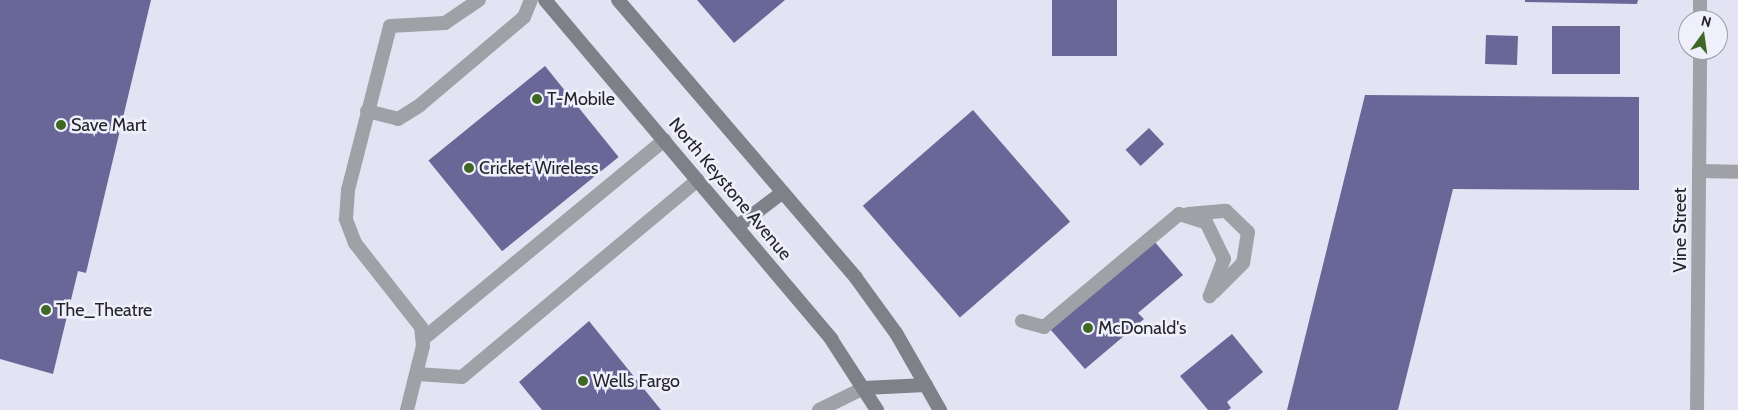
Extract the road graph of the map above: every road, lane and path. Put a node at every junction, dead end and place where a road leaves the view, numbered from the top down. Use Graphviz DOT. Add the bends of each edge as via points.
graph roads {
  1 [pos="479,0"];
  2 [pos="531,0"];
  3 [pos="545,0"];
  4 [pos="618,0"];
  5 [pos="1700,60"];
  6 [pos="367,111"];
  7 [pos="664,140"];
  8 [pos="1699,171"];
  9 [pos="1738,172"];
  10 [pos="698,180"];
  11 [pos="783,192"];
  12 [pos="1179,214"];
  13 [pos="738,226"];
  14 [pos="1022,321"];
  15 [pos="423,339"];
  16 [pos="416,374"];
  17 [pos="926,385"];
  18 [pos="864,388"];
  19 [pos="406,410"];
  20 [pos="819,410"];
  21 [pos="877,410"];
  22 [pos="940,410"];
  23 [pos="1697,410"];
  1 -- 6 [label="street" via="445,23 390,26"];
  2 -- 6 [label="street" via="524,17 420,105 398,118"];
  3 -- 7 [label="main road, North Keystone Avenue"];
  4 -- 11 [label="main road, North Keystone Avenue"];
  5 -- 8 [label="street, Vine Street"];
  6 -- 15 [label="street" via="348,190 346,219 366,261 414,315 422,327"];
  7 -- 10 [label="main road, North Keystone Avenue"];
  7 -- 15 [label="street"];
  8 -- 9 [label="street"];
  8 -- 23 [label="street, Vine Street"];
  10 -- 13 [label="main road, North Keystone Avenue"];
  10 -- 16 [label="street" via="462,377"];
  11 -- 13 [label="main road"];
  11 -- 17 [label="main road, North Keystone Avenue" via="880,308"];
  12 -- 12 [label="street" via="1206,222 1224,259 1210,296 1243,263 1248,232 1226,211"];
  12 -- 14 [label="street" via="1044,327"];
  13 -- 18 [label="main road, North Keystone Avenue" via="832,339"];
  15 -- 16 [label="street"];
  16 -- 19 [label="street"];
  17 -- 18 [label="main road"];
  17 -- 22 [label="main road, North Keystone Avenue"];
  18 -- 20 [label="street"];
  18 -- 21 [label="main road, North Keystone Avenue"];
}
